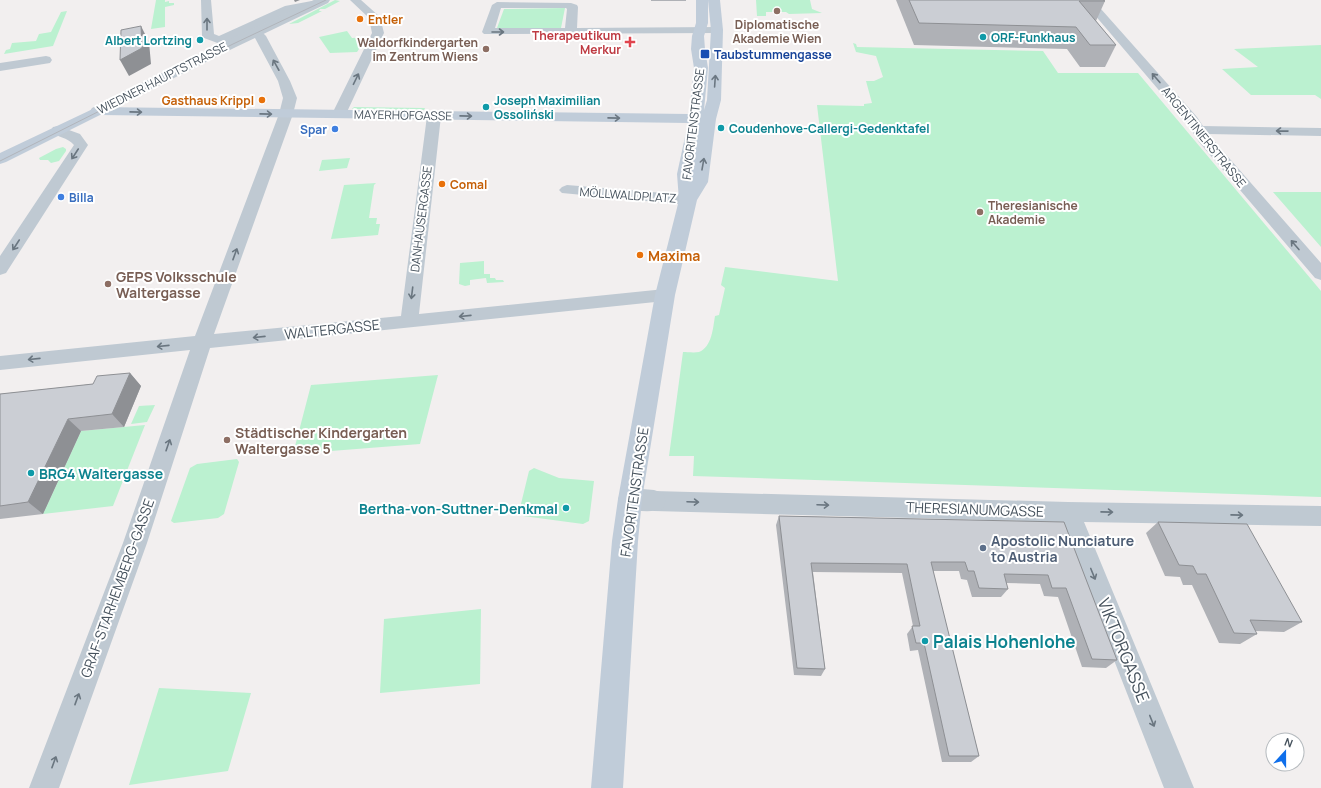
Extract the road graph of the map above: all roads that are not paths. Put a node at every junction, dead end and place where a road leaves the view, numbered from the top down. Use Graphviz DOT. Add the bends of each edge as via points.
graph roads {
  1 [pos="206,0"];
  2 [pos="355,0"];
  3 [pos="702,0"];
  4 [pos="714,0"];
  5 [pos="1087,0"];
  6 [pos="322,1"];
  7 [pos="570,30"];
  8 [pos="700,30"];
  9 [pos="717,30"];
  10 [pos="254,33"];
  11 [pos="225,42"];
  12 [pos="46,60"];
  13 [pos="0,67"];
  14 [pos="97,111"];
  15 [pos="286,114"];
  16 [pos="339,114"];
  17 [pos="434,116"];
  18 [pos="702,119"];
  19 [pos="58,130"];
  20 [pos="1199,130"];
  21 [pos="1321,132"];
  22 [pos="0,159"];
  23 [pos="567,190"];
  24 [pos="688,200"];
  25 [pos="0,269"];
  26 [pos="1321,274"];
  27 [pos="665,295"];
  28 [pos="409,322"];
  29 [pos="202,343"];
  30 [pos="0,363"];
  31 [pos="642,500"];
  32 [pos="1068,512"];
  33 [pos="1321,516"];
  34 [pos="44,788"];
  35 [pos="607,788"];
  36 [pos="1179,788"];
  11 -- 1 [label="street, one-way" via="207,35"];
  16 -- 2 [label="street, one-way" via="378,33 374,17"];
  3 -- 8 [label="main road, FAVORITENSTRASSE"];
  4 -- 9 [label="main road, FAVORITENSTRASSE"];
  20 -- 5 [label="street, ARGENTINIERSTRASSE, one-way"];
  6 -- 10 [label="street, WIEDNER HAUPTSTRASSE"];
  6 -- 11 [label="street" via="289,8"];
  7 -- 7 [label="street, one-way" via="573,8 567,5 497,5 488,32"];
  7 -- 8 [label="street"];
  8 -- 9 [label="street"];
  8 -- 18 [label="main road, FAVORITENSTRASSE" via="698,49"];
  18 -- 9 [label="main road, FAVORITENSTRASSE, one-way" via="714,100"];
  10 -- 11 [label="street, WIEDNER HAUPTSTRASSE"];
  15 -- 10 [label="street, GRAF-STARHEMBERG-GASSE, one-way" via="290,98 284,81 260,36"];
  11 -- 14 [label="street, WIEDNER HAUPTSTRASSE"];
  12 -- 13 [label="street"];
  14 -- 15 [label="main road, MAYERHOFGASSE, one-way"];
  14 -- 19 [label="main road, WIEDNER HAUPTSTRASSE"];
  15 -- 16 [label="main road, MAYERHOFGASSE"];
  29 -- 15 [label="street, GRAF-STARHEMBERG-GASSE, one-way"];
  16 -- 17 [label="main road, MAYERHOFGASSE"];
  17 -- 18 [label="main road, MAYERHOFGASSE, one-way"];
  17 -- 28 [label="street, DANHAUSERGASSE, one-way"];
  18 -- 24 [label="main road, FAVORITENSTRASSE" via="700,182"];
  19 -- 22 [label="main road, WIEDNER HAUPTSTRASSE"];
  19 -- 25 [label="street, one-way" via="75,138 81,145"];
  21 -- 20 [label="street, one-way"];
  26 -- 20 [label="street, ARGENTINIERSTRASSE, one-way" via="1204,139"];
  23 -- 24 [label="street, MÖLLWALDPLATZ"];
  24 -- 27 [label="main road, FAVORITENSTRASSE"];
  27 -- 28 [label="street, WALTERGASSE, one-way"];
  27 -- 31 [label="main road, FAVORITENSTRASSE"];
  28 -- 29 [label="street, WALTERGASSE, one-way"];
  29 -- 30 [label="street, WALTERGASSE, one-way"];
  34 -- 29 [label="street, GRAF-STARHEMBERG-GASSE, one-way" via="135,543"];
  31 -- 32 [label="street, THERESIANUMGASSE, one-way"];
  31 -- 35 [label="main road, FAVORITENSTRASSE" via="625,541"];
  32 -- 33 [label="street, THERESIANUMGASSE, one-way"];
  32 -- 36 [label="street, VIKTORGASSE, one-way"];
}
